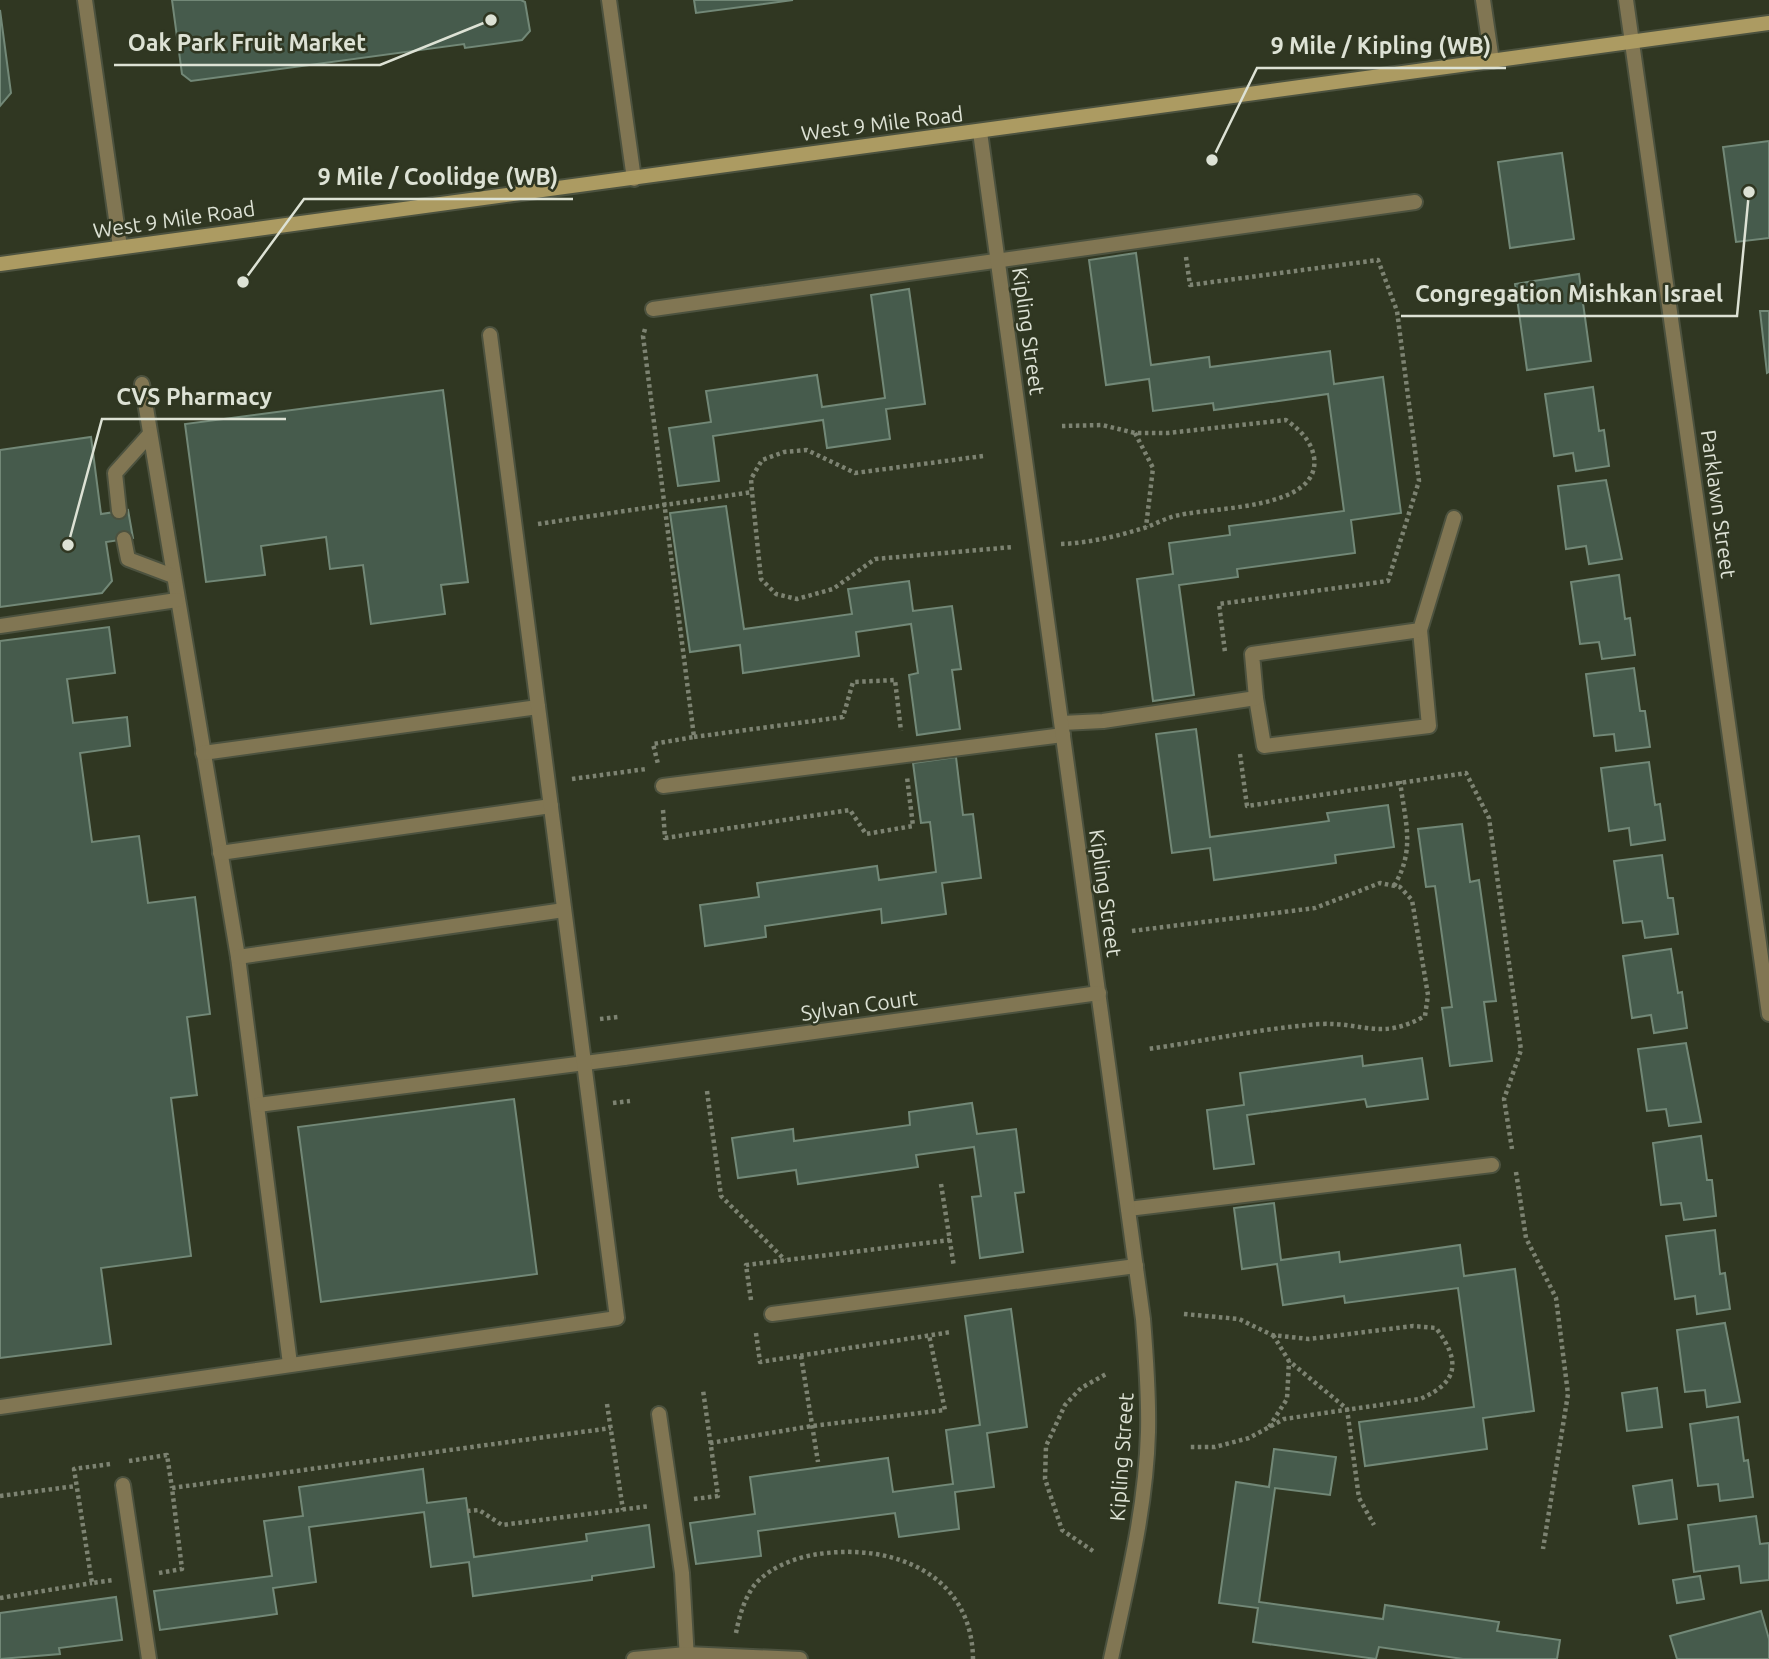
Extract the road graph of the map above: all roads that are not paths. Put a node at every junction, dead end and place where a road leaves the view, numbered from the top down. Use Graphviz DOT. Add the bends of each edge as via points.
graph roads {
  1 [pos="85,0"];
  2 [pos="609,0"];
  3 [pos="1483,0"];
  4 [pos="1626,0"];
  5 [pos="1769,23"];
  6 [pos="1632,41"];
  7 [pos="1492,61"];
  8 [pos="980,132"];
  9 [pos="634,179"];
  10 [pos="1415,202"];
  11 [pos="120,247"];
  12 [pos="998,261"];
  13 [pos="0,264"];
  14 [pos="653,309"];
  15 [pos="490,335"];
  16 [pos="142,384"];
  17 [pos="150,434"];
  18 [pos="119,511"];
  19 [pos="1454,517"];
  20 [pos="124,540"];
  21 [pos="173,576"];
  22 [pos="177,600"];
  23 [pos="0,626"];
  24 [pos="1420,630"];
  25 [pos="1256,698"];
  26 [pos="538,707"];
  27 [pos="1062,729"];
  28 [pos="203,753"];
  29 [pos="663,786"];
  30 [pos="551,806"];
  31 [pos="220,853"];
  32 [pos="564,910"];
  33 [pos="238,957"];
  34 [pos="1099,993"];
  35 [pos="1769,1014"];
  36 [pos="584,1062"];
  37 [pos="258,1105"];
  38 [pos="1492,1165"];
  39 [pos="1128,1209"];
  40 [pos="1136,1266"];
  41 [pos="772,1314"];
  42 [pos="290,1364"];
  43 [pos="0,1407"];
  44 [pos="659,1414"];
  45 [pos="123,1485"];
  46 [pos="687,1656"];
  47 [pos="149,1659"];
  48 [pos="634,1659"];
  49 [pos="800,1659"];
  50 [pos="1111,1659"];
  1 -- 11 [label="street"];
  2 -- 9 [label="street"];
  3 -- 7 [label="street"];
  4 -- 6 [label="street, Parklawn Street"];
  5 -- 6 [label="main road, West 9 Mile Road"];
  6 -- 7 [label="main road, West 9 Mile Road"];
  6 -- 35 [label="street, Parklawn Street"];
  7 -- 8 [label="main road, West 9 Mile Road"];
  8 -- 9 [label="main road, West 9 Mile Road"];
  8 -- 12 [label="street, Kipling Street"];
  9 -- 11 [label="main road, West 9 Mile Road"];
  10 -- 12 [label="street"];
  11 -- 13 [label="main road, West 9 Mile Road"];
  12 -- 14 [label="street"];
  12 -- 27 [label="street, Kipling Street"];
  15 -- 26 [label="street"];
  16 -- 17 [label="street"];
  17 -- 18 [label="street" via="115,473"];
  17 -- 21 [label="street"];
  19 -- 24 [label="street"];
  20 -- 21 [label="street" via="128,559"];
  21 -- 22 [label="street"];
  22 -- 23 [label="street"];
  22 -- 28 [label="street"];
  24 -- 25 [label="street" via="1252,654"];
  24 -- 25 [label="street" via="1429,726 1264,746"];
  25 -- 27 [label="street"];
  26 -- 28 [label="street"];
  26 -- 30 [label="street"];
  27 -- 29 [label="street"];
  27 -- 34 [label="street, Kipling Street"];
  28 -- 31 [label="street"];
  30 -- 31 [label="street"];
  30 -- 32 [label="street"];
  31 -- 33 [label="street"];
  32 -- 33 [label="street"];
  32 -- 36 [label="street"];
  33 -- 37 [label="street"];
  34 -- 36 [label="street, Sylvan Court"];
  34 -- 39 [label="street, Kipling Street"];
  36 -- 37 [label="street, Sylvan Court"];
  36 -- 42 [label="street" via="617,1318"];
  37 -- 42 [label="street"];
  38 -- 39 [label="street"];
  39 -- 40 [label="street, Kipling Street"];
  40 -- 41 [label="street"];
  40 -- 50 [label="street, Kipling Street" via="1148,1432 1134,1554"];
  42 -- 43 [label="street"];
  44 -- 46 [label="street" via="682,1573"];
  45 -- 47 [label="street"];
  46 -- 48 [label="street"];
  46 -- 49 [label="street"];
}
